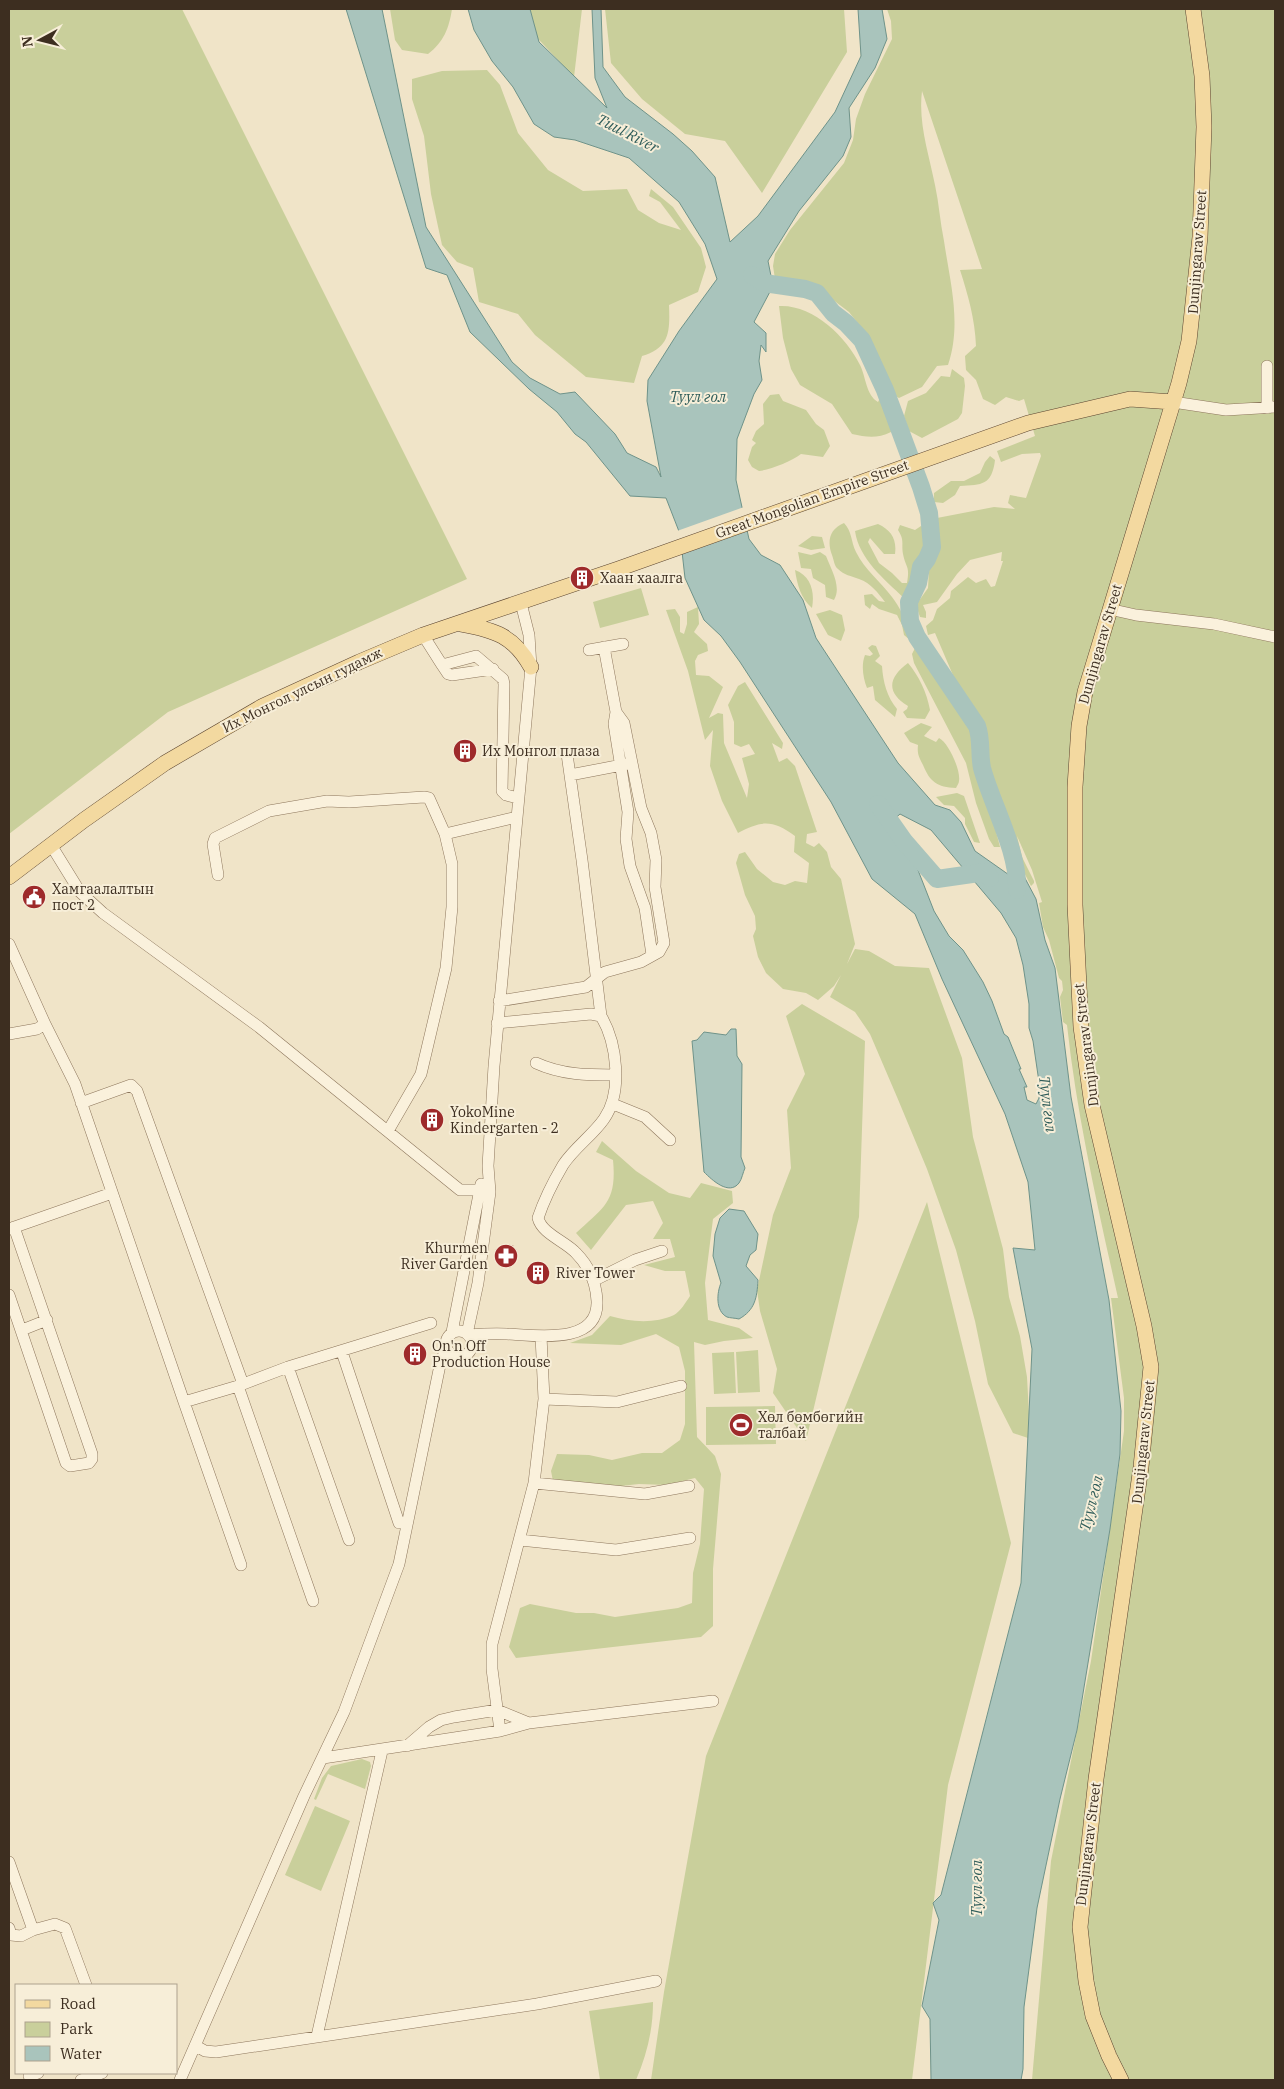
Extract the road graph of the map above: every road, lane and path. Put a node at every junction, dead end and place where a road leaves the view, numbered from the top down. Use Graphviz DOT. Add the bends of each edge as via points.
graph roads {
  1 [pos="1194,9"];
  2 [pos="1267,366"];
  3 [pos="1172,402"];
  4 [pos="1273,408"];
  5 [pos="521,603"];
  6 [pos="1109,609"];
  7 [pos="457,623"];
  8 [pos="423,635"];
  9 [pos="1275,637"];
  10 [pos="623,644"];
  11 [pos="604,647"];
  12 [pos="589,650"];
  13 [pos="442,665"];
  14 [pos="531,667"];
  15 [pos="493,669"];
  16 [pos="616,712"];
  17 [pos="567,754"];
  18 [pos="632,763"];
  19 [pos="621,765"];
  20 [pos="570,775"];
  21 [pos="518,798"];
  22 [pos="517,817"];
  23 [pos="445,834"];
  24 [pos="51,844"];
  25 [pos="218,875"];
  26 [pos="9,877"];
  27 [pos="9,944"];
  28 [pos="652,955"];
  29 [pos="13,962"];
  30 [pos="596,979"];
  31 [pos="499,1001"];
  32 [pos="601,1016"];
  33 [pos="497,1023"];
  34 [pos="45,1024"];
  35 [pos="9,1034"];
  36 [pos="536,1063"];
  37 [pos="616,1075"];
  38 [pos="81,1103"];
  39 [pos="613,1104"];
  40 [pos="388,1131"];
  41 [pos="670,1140"];
  42 [pos="488,1166"];
  43 [pos="478,1190"];
  44 [pos="112,1193"];
  45 [pos="11,1228"];
  46 [pos="662,1251"];
  47 [pos="594,1280"];
  48 [pos="9,1295"];
  49 [pos="47,1320"];
  50 [pos="431,1323"];
  51 [pos="22,1330"];
  52 [pos="452,1332"];
  53 [pos="541,1336"];
  54 [pos="469,1337"];
  55 [pos="446,1348"];
  56 [pos="342,1352"];
  57 [pos="456,1357"];
  58 [pos="288,1367"];
  59 [pos="437,1380"];
  60 [pos="240,1385"];
  61 [pos="681,1386"];
  62 [pos="544,1399"];
  63 [pos="184,1402"];
  64 [pos="534,1483"];
  65 [pos="689,1486"];
  66 [pos="399,1523"];
  67 [pos="690,1538"];
  68 [pos="349,1540"];
  69 [pos="520,1540"];
  70 [pos="242,1565"];
  71 [pos="313,1601"];
  72 [pos="713,1700"];
  73 [pos="497,1710"];
  74 [pos="529,1723"];
  75 [pos="500,1731"];
  76 [pos="407,1746"];
  77 [pos="382,1751"];
  78 [pos="323,1758"];
  79 [pos="9,1862"];
  80 [pos="9,1928"];
  81 [pos="34,1930"];
  82 [pos="656,1981"];
  83 [pos="86,1984"];
  84 [pos="318,2036"];
  85 [pos="196,2046"];
  86 [pos="99,2074"];
  87 [pos="81,2080"];
  88 [pos="180,2080"];
  89 [pos="1121,2080"];
  1 -- 3 [label="main road, Dunjingarav Street" via="1204,98 1202,204 1192,326"];
  2 -- 4 [label="street"];
  3 -- 4 [label="street" via="1226,410"];
  3 -- 5 [label="main road, Great Mongolian Empire Street" via="1130,399 1005,430"];
  3 -- 6 [label="main road, Dunjingarav Street"];
  5 -- 7 [label="main road, Great Mongolian Empire Street"];
  5 -- 14 [label="street" via="529,635"];
  6 -- 9 [label="street" via="1214,624"];
  6 -- 89 [label="main road, Dunjingarav Street" via="1078,726 1076,946 1081,1027 1092,1105 1151,1367 1141,1467 1098,1760 1080,1927 1086,1982 1094,2016"];
  7 -- 8 [label="main road, Их Монгол улсын гудамж"];
  7 -- 14 [label="main road" via="504,636 520,650"];
  8 -- 13 [label="street"];
  8 -- 24 [label="main road, Их Монгол улсын гудамж" via="326,676 216,732 164,763"];
  10 -- 11 [label="street"];
  11 -- 12 [label="street"];
  11 -- 16 [label="street"];
  13 -- 15 [label="street" via="452,675"];
  13 -- 15 [label="street" via="474,655"];
  14 -- 21 [label="street"];
  15 -- 21 [label="street" via="504,684 502,791"];
  16 -- 18 [label="street" via="624,723"];
  16 -- 19 [label="street" via="614,724"];
  17 -- 20 [label="street"];
  18 -- 19 [label="street"];
  18 -- 28 [label="street" via="656,860 655,887 664,943"];
  19 -- 20 [label="street"];
  19 -- 28 [label="street" via="628,812 626,839 630,866 645,908"];
  20 -- 30 [label="street"];
  21 -- 22 [label="street"];
  22 -- 23 [label="street"];
  22 -- 31 [label="street"];
  23 -- 25 [label="street" via="432,803 424,797 327,801 269,810 214,838"];
  23 -- 40 [label="street" via="452,864 446,968 421,1074"];
  24 -- 26 [label="main road, Их Монгол улсын гудамж"];
  24 -- 40 [label="street" via="80,892 103,913 259,1027"];
  27 -- 29 [label="street"];
  28 -- 30 [label="street" via="641,962 605,972"];
  29 -- 34 [label="street"];
  30 -- 31 [label="street" via="586,987"];
  30 -- 32 [label="street"];
  31 -- 33 [label="street"];
  32 -- 33 [label="street" via="591,1014"];
  32 -- 37 [label="street" via="610,1031"];
  33 -- 42 [label="street"];
  34 -- 35 [label="street"];
  34 -- 38 [label="street"];
  36 -- 37 [label="street" via="552,1070 582,1075"];
  37 -- 39 [label="street"];
  38 -- 44 [label="street"];
  38 -- 60 [label="street" via="131,1085 137,1091"];
  39 -- 41 [label="street" via="645,1117"];
  39 -- 47 [label="street" via="604,1120 564,1164 538,1218 543,1228 576,1253"];
  40 -- 43 [label="street" via="460,1190"];
  42 -- 43 [label="street"];
  42 -- 54 [label="street" via="488,1210"];
  43 -- 52 [label="street"];
  44 -- 45 [label="street"];
  44 -- 63 [label="street"];
  45 -- 49 [label="street"];
  46 -- 47 [label="street"];
  47 -- 53 [label="street" via="597,1310 587,1325 571,1334"];
  48 -- 51 [label="street"];
  49 -- 51 [label="street"];
  49 -- 51 [label="street" via="92,1454 89,1463 70,1466 66,1463"];
  50 -- 56 [label="street"];
  52 -- 54 [label="street" via="460,1331"];
  52 -- 55 [label="street" via="446,1339"];
  53 -- 54 [label="street" via="490,1333"];
  53 -- 62 [label="street"];
  54 -- 57 [label="street" via="466,1355"];
  55 -- 57 [label="street"];
  55 -- 59 [label="street"];
  56 -- 58 [label="street"];
  56 -- 66 [label="street"];
  57 -- 59 [label="street"];
  58 -- 60 [label="street"];
  58 -- 68 [label="street"];
  59 -- 78 [label="street" via="398,1564 363,1664"];
  60 -- 63 [label="street"];
  60 -- 71 [label="street"];
  61 -- 62 [label="street" via="617,1402"];
  62 -- 64 [label="street"];
  63 -- 70 [label="street"];
  64 -- 65 [label="street" via="645,1494"];
  64 -- 69 [label="street"];
  67 -- 69 [label="street" via="616,1550"];
  69 -- 73 [label="street" via="492,1644"];
  72 -- 74 [label="street"];
  73 -- 74 [label="street"];
  73 -- 75 [label="street"];
  73 -- 76 [label="street" via="453,1717 428,1727"];
  74 -- 75 [label="street"];
  75 -- 76 [label="street"];
  76 -- 77 [label="street"];
  77 -- 78 [label="street"];
  77 -- 84 [label="street"];
  78 -- 85 [label="street"];
  79 -- 81 [label="street"];
  80 -- 81 [label="street" via="12,1935 21,1936"];
  81 -- 83 [label="street" via="55,1924 64,1928"];
  82 -- 84 [label="street" via="528,2006"];
  84 -- 85 [label="street" via="216,2052"];
  85 -- 88 [label="street"];
  86 -- 87 [label="street"];
}
